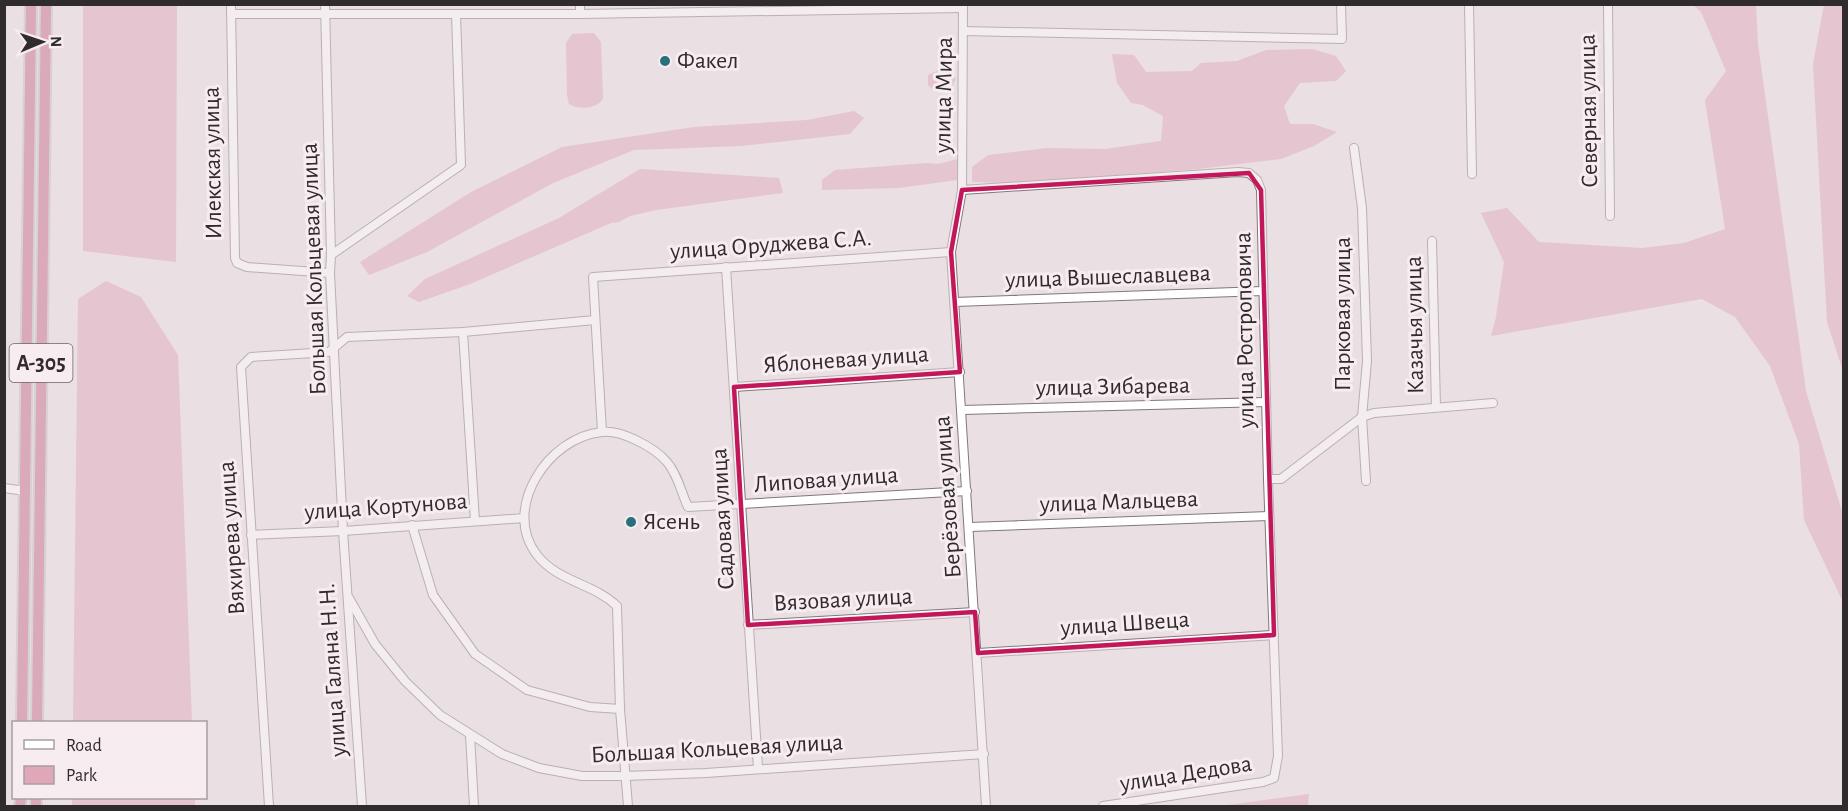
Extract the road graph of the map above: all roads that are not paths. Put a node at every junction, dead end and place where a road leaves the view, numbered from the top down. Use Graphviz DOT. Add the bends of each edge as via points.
graph roads {
  1 [pos="31,4"];
  2 [pos="46,4"];
  3 [pos="231,4"];
  4 [pos="325,4"];
  5 [pos="580,4"];
  6 [pos="1341,4"];
  7 [pos="1469,4"];
  8 [pos="1608,4"];
  9 [pos="963,6"];
  10 [pos="836,8"];
  11 [pos="231,14"];
  12 [pos="456,14"];
  13 [pos="580,14"];
  14 [pos="325,15"];
  15 [pos="964,31"];
  16 [pos="1354,148"];
  17 [pos="1472,174"];
  18 [pos="962,188"];
  19 [pos="1610,216"];
  20 [pos="1432,241"];
  21 [pos="951,252"];
  22 [pos="331,255"];
  23 [pos="726,267"];
  24 [pos="330,273"];
  25 [pos="1263,291"];
  26 [pos="955,302"];
  27 [pos="595,320"];
  28 [pos="463,332"];
  29 [pos="335,346"];
  30 [pos="960,372"];
  31 [pos="734,387"];
  32 [pos="1266,402"];
  33 [pos="1492,402"];
  34 [pos="1436,407"];
  35 [pos="962,410"];
  36 [pos="1362,417"];
  37 [pos="602,432"];
  38 [pos="1268,479"];
  39 [pos="1366,481"];
  40 [pos="4,488"];
  41 [pos="25,491"];
  42 [pos="967,491"];
  43 [pos="742,505"];
  44 [pos="1269,516"];
  45 [pos="524,518"];
  46 [pos="475,520"];
  47 [pos="412,525"];
  48 [pos="970,527"];
  49 [pos="343,531"];
  50 [pos="250,535"];
  51 [pos="347,594"];
  52 [pos="975,612"];
  53 [pos="748,625"];
  54 [pos="1274,634"];
  55 [pos="978,653"];
  56 [pos="620,709"];
  57 [pos="22,721"];
  58 [pos="37,721"];
  59 [pos="470,735"];
  60 [pos="984,754"];
  61 [pos="758,768"];
  62 [pos="625,776"];
  63 [pos="1274,778"];
  64 [pos="985,806"];
  65 [pos="269,807"];
  66 [pos="362,807"];
  67 [pos="474,807"];
  68 [pos="628,807"];
  69 [pos="1103,807"];
  1 -- 41 [label="highway, А-305"];
  2 -- 58 [label="highway, А-305"];
  3 -- 11 [label="street, Илекская улица"];
  4 -- 14 [label="street, Большая Кольцевая улица"];
  5 -- 13 [label="street"];
  6 -- 15 [label="street" via="1342,39"];
  7 -- 17 [label="street"];
  8 -- 19 [label="street, Северная улица"];
  9 -- 10 [label="street"];
  9 -- 15 [label="street, улица Мира"];
  10 -- 13 [label="street"];
  11 -- 14 [label="street"];
  11 -- 24 [label="street, Илекская улица" via="235,258 247,267"];
  12 -- 13 [label="street"];
  12 -- 14 [label="street"];
  12 -- 22 [label="street" via="461,165"];
  14 -- 22 [label="street, Большая Кольцевая улица"];
  15 -- 18 [label="street, улица Мира"];
  16 -- 36 [label="street, Парковая улица" via="1362,208 1366,361"];
  18 -- 21 [label="street, Берёзовая улица"];
  18 -- 25 [label="street, улица Ростроповича" via="1249,173 1261,190"];
  20 -- 34 [label="street, Казачья улица"];
  21 -- 23 [label="street, улица Оруджева С.А."];
  21 -- 26 [label="street, Берёзовая улица"];
  22 -- 24 [label="street, Большая Кольцевая улица"];
  23 -- 27 [label="street, улица Оруджева С.А." via="593,278"];
  23 -- 31 [label="street, Садовая улица"];
  24 -- 29 [label="street, Большая Кольцевая улица"];
  25 -- 26 [label="street, улица Вышеславцева"];
  25 -- 32 [label="street, улица Ростроповича"];
  26 -- 30 [label="street, Берёзовая улица"];
  27 -- 28 [label="street, Вяхирева улица"];
  27 -- 37 [label="street"];
  28 -- 29 [label="street, Вяхирева улица" via="347,337"];
  28 -- 46 [label="street"];
  29 -- 49 [label="street, Большая Кольцевая улица"];
  29 -- 50 [label="street, Вяхирева улица" via="321,354 251,357 241,367"];
  30 -- 31 [label="street, Яблоневая улица"];
  30 -- 35 [label="street, Берёзовая улица"];
  31 -- 43 [label="street, Садовая улица"];
  32 -- 35 [label="street, улица Зибарева"];
  32 -- 38 [label="street, улица Ростроповича"];
  33 -- 34 [label="street"];
  34 -- 36 [label="street"];
  35 -- 42 [label="street, Берёзовая улица"];
  36 -- 38 [label="street" via="1281,479"];
  36 -- 39 [label="street, Парковая улица"];
  37 -- 43 [label="street, Липовая улица" via="624,436 655,450 678,479 688,507"];
  37 -- 45 [label="street" via="574,440 554,454 538,472"];
  38 -- 44 [label="street, улица Ростроповича"];
  40 -- 41 [label="street"];
  41 -- 57 [label="highway, А-305"];
  42 -- 43 [label="street, Липовая улица"];
  42 -- 48 [label="street, Берёзовая улица"];
  43 -- 53 [label="street, Садовая улица"];
  44 -- 48 [label="street, улица Мальцева"];
  44 -- 54 [label="street, улица Ростроповича"];
  45 -- 46 [label="street, улица Кортунова"];
  45 -- 56 [label="street" via="527,539 547,567 607,596 617,606"];
  46 -- 47 [label="street, улица Кортунова"];
  47 -- 49 [label="street, улица Кортунова"];
  47 -- 56 [label="street" via="433,595 475,654 528,690 590,707"];
  48 -- 52 [label="street, Берёзовая улица"];
  49 -- 50 [label="street, улица Кортунова"];
  49 -- 51 [label="street, улица Галяна Н.Н."];
  50 -- 65 [label="street, Вяхирева улица"];
  51 -- 59 [label="street, Большая Кольцевая улица" via="375,644 405,681 440,715"];
  51 -- 66 [label="street, улица Галяна Н.Н."];
  52 -- 53 [label="street, Вязовая улица"];
  52 -- 55 [label="street, Берёзовая улица"];
  53 -- 61 [label="street, Садовая улица"];
  54 -- 55 [label="street, улица Швеца"];
  54 -- 63 [label="street, улица Ростроповича" via="1278,756"];
  55 -- 60 [label="street, Берёзовая улица"];
  56 -- 62 [label="street"];
  59 -- 62 [label="street, Большая Кольцевая улица" via="502,754 539,768 582,776"];
  59 -- 67 [label="street"];
  60 -- 61 [label="street, Большая Кольцевая улица"];
  60 -- 64 [label="street, Берёзовая улица"];
  61 -- 62 [label="street, Большая Кольцевая улица"];
  62 -- 68 [label="street"];
  63 -- 69 [label="street, улица Дедова"];
}
